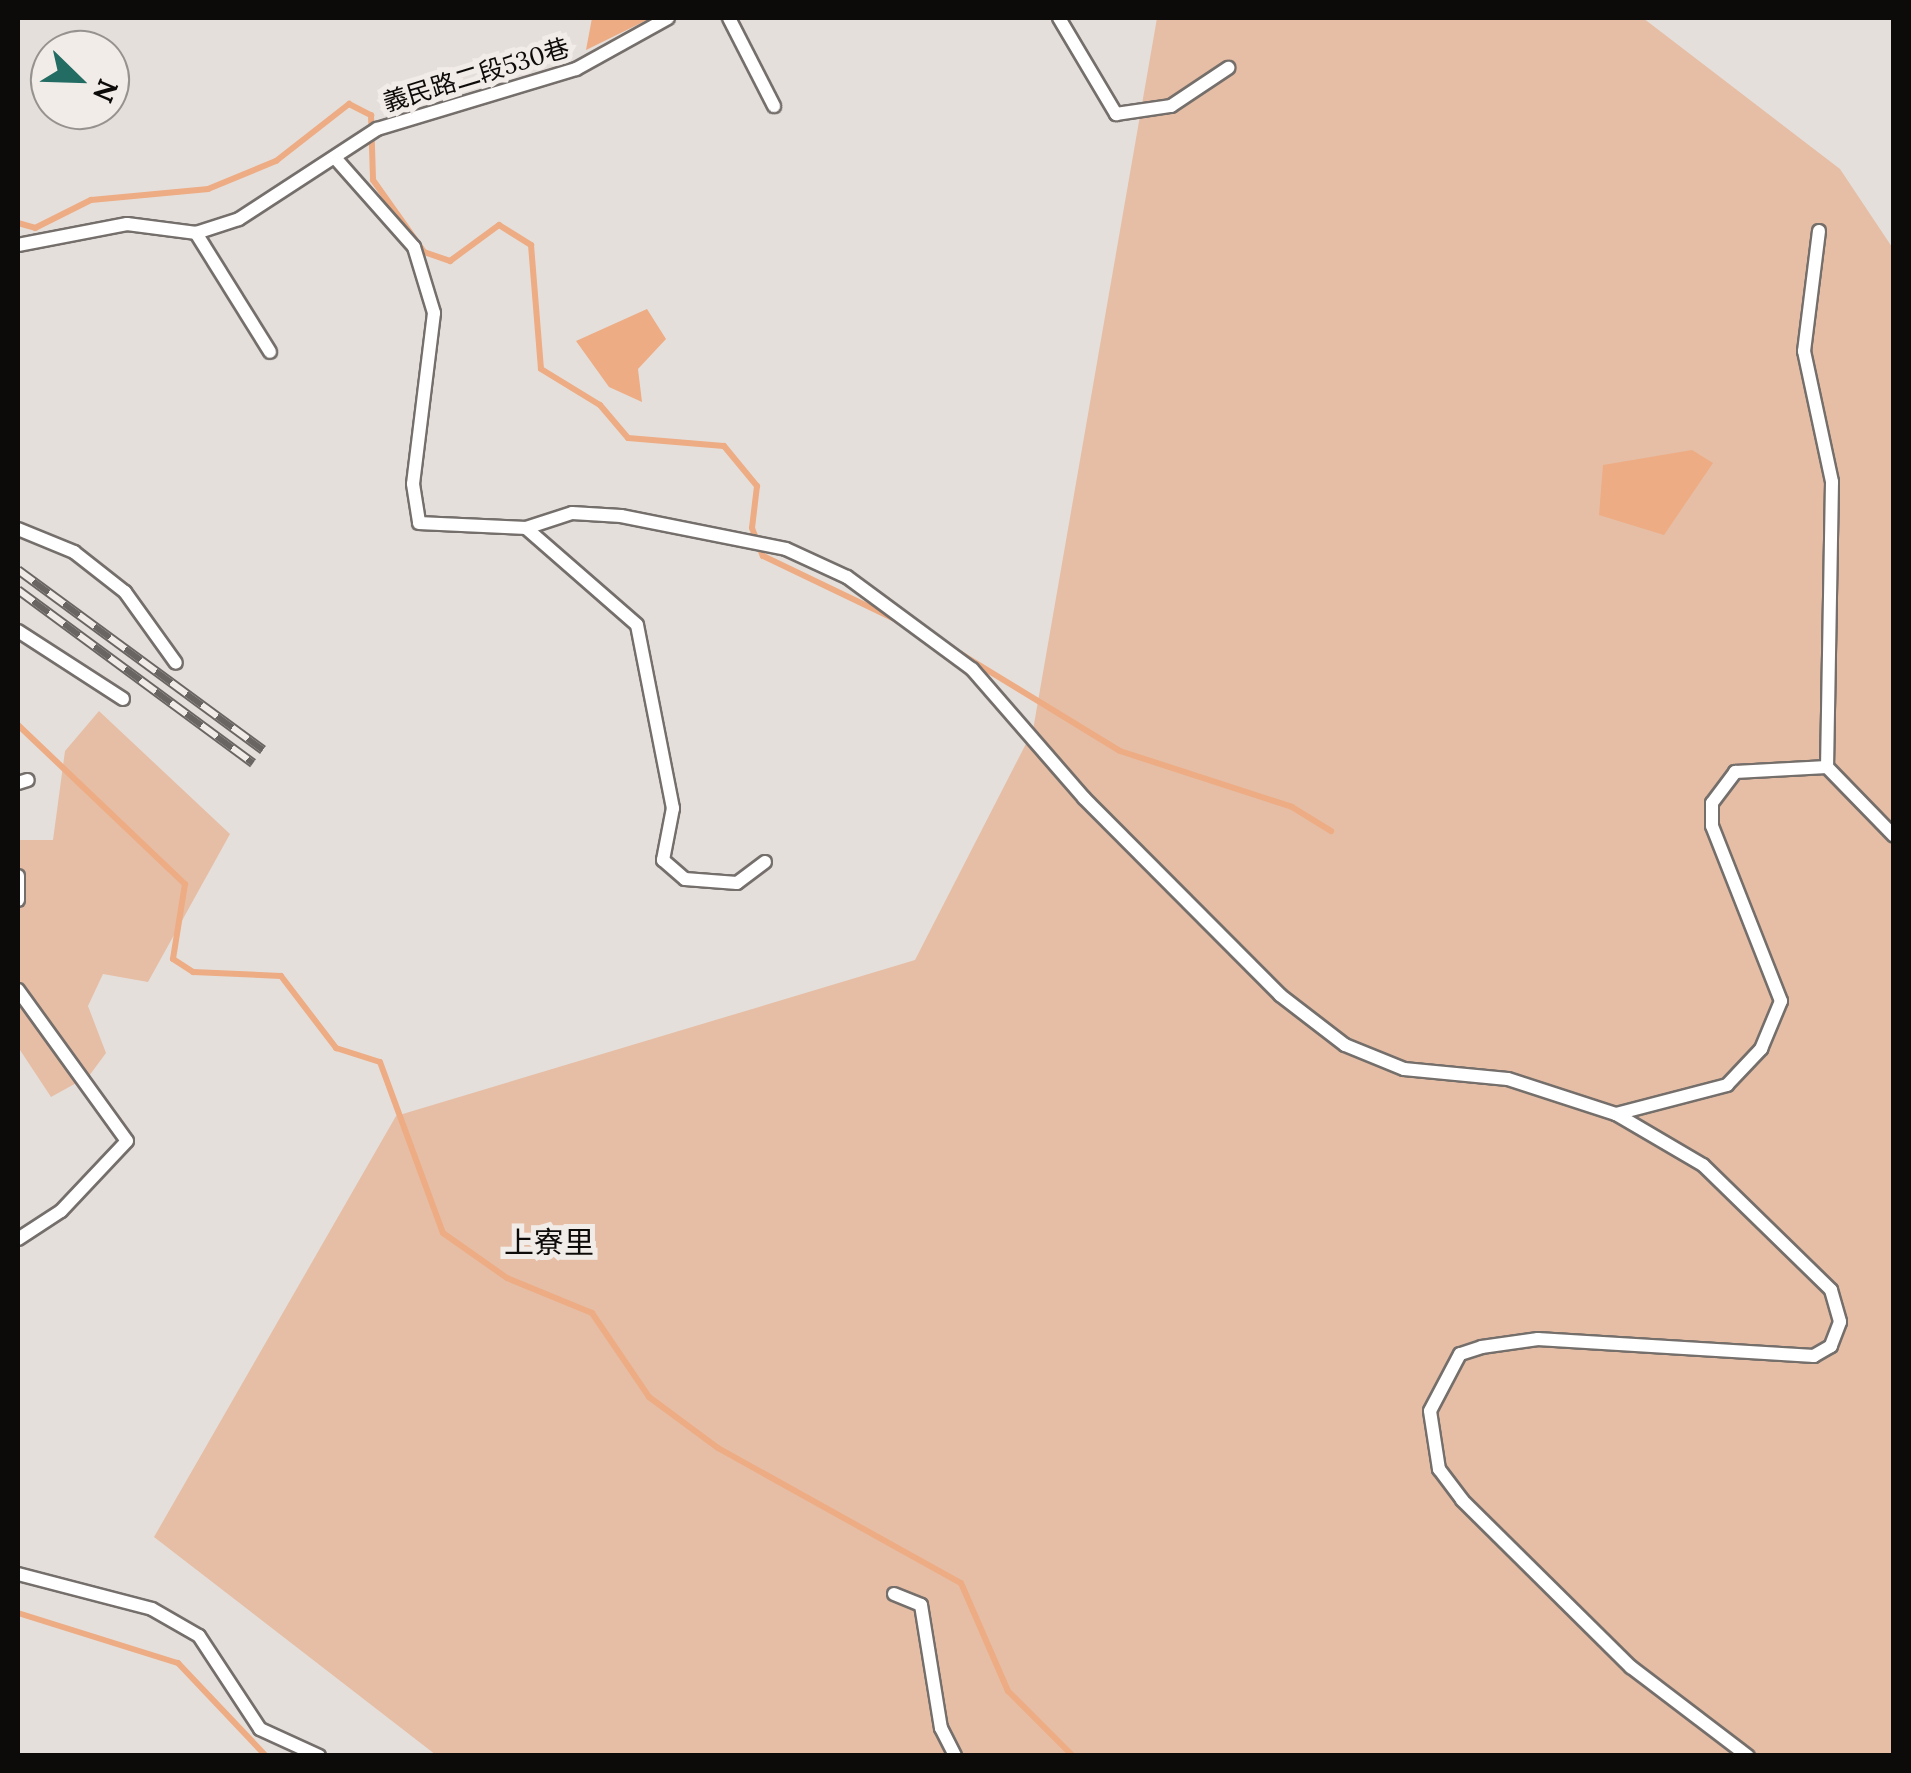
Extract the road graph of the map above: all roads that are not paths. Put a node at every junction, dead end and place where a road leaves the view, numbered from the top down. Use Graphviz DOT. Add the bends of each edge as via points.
graph roads {
  1 [pos="668,18"];
  2 [pos="729,18"];
  3 [pos="1059,18"];
  4 [pos="1228,68"];
  5 [pos="774,106"];
  6 [pos="338,160"];
  7 [pos="1819,231"];
  8 [pos="196,234"];
  9 [pos="18,245"];
  10 [pos="270,352"];
  11 [pos="526,528"];
  12 [pos="18,529"];
  13 [pos="18,632"];
  14 [pos="176,663"];
  15 [pos="123,699"];
  16 [pos="1827,767"];
  17 [pos="1894,836"];
  18 [pos="765,862"];
  19 [pos="18,876"];
  20 [pos="18,900"];
  21 [pos="18,990"];
  22 [pos="1616,1114"];
  23 [pos="18,1240"];
  24 [pos="18,1574"];
  25 [pos="894,1594"];
  26 [pos="319,1756"];
  27 [pos="955,1756"];
  28 [pos="1748,1756"];
  1 -- 6 [label="lane, 義民路二段530巷" via="576,70 377,129"];
  2 -- 5 [label="lane"];
  3 -- 4 [label="lane" via="1116,114 1172,106"];
  6 -- 8 [label="lane, 義民路二段530巷" via="239,220"];
  6 -- 11 [label="lane" via="414,248 434,313 413,484 419,524"];
  7 -- 16 [label="lane" via="1804,351 1832,482"];
  8 -- 9 [label="lane, 義民路二段530巷" via="127,224"];
  8 -- 10 [label="lane"];
  11 -- 18 [label="lane" via="637,625 673,808 663,860 685,878 737,883"];
  11 -- 22 [label="lane" via="572,513 622,516 786,549 847,577 972,668 1084,798 1280,995 1344,1045 1404,1069 1508,1080"];
  12 -- 14 [label="lane" via="74,552 125,592"];
  13 -- 15 [label="lane"];
  16 -- 17 [label="lane"];
  16 -- 22 [label="lane" via="1735,772 1712,803 1726,878 1781,1002 1761,1049 1727,1085"];
  19 -- 20 [label="lane"];
  21 -- 23 [label="lane" via="128,1141 61,1211"];
  22 -- 28 [label="lane" via="1703,1165 1831,1290 1840,1311 1831,1346 1800,1359 1538,1339 1482,1347 1460,1354 1440,1380 1429,1436 1462,1500 1631,1667"];
  24 -- 26 [label="lane" via="152,1609 200,1636 260,1729"];
  25 -- 27 [label="lane" via="921,1605 940,1728"];
}
